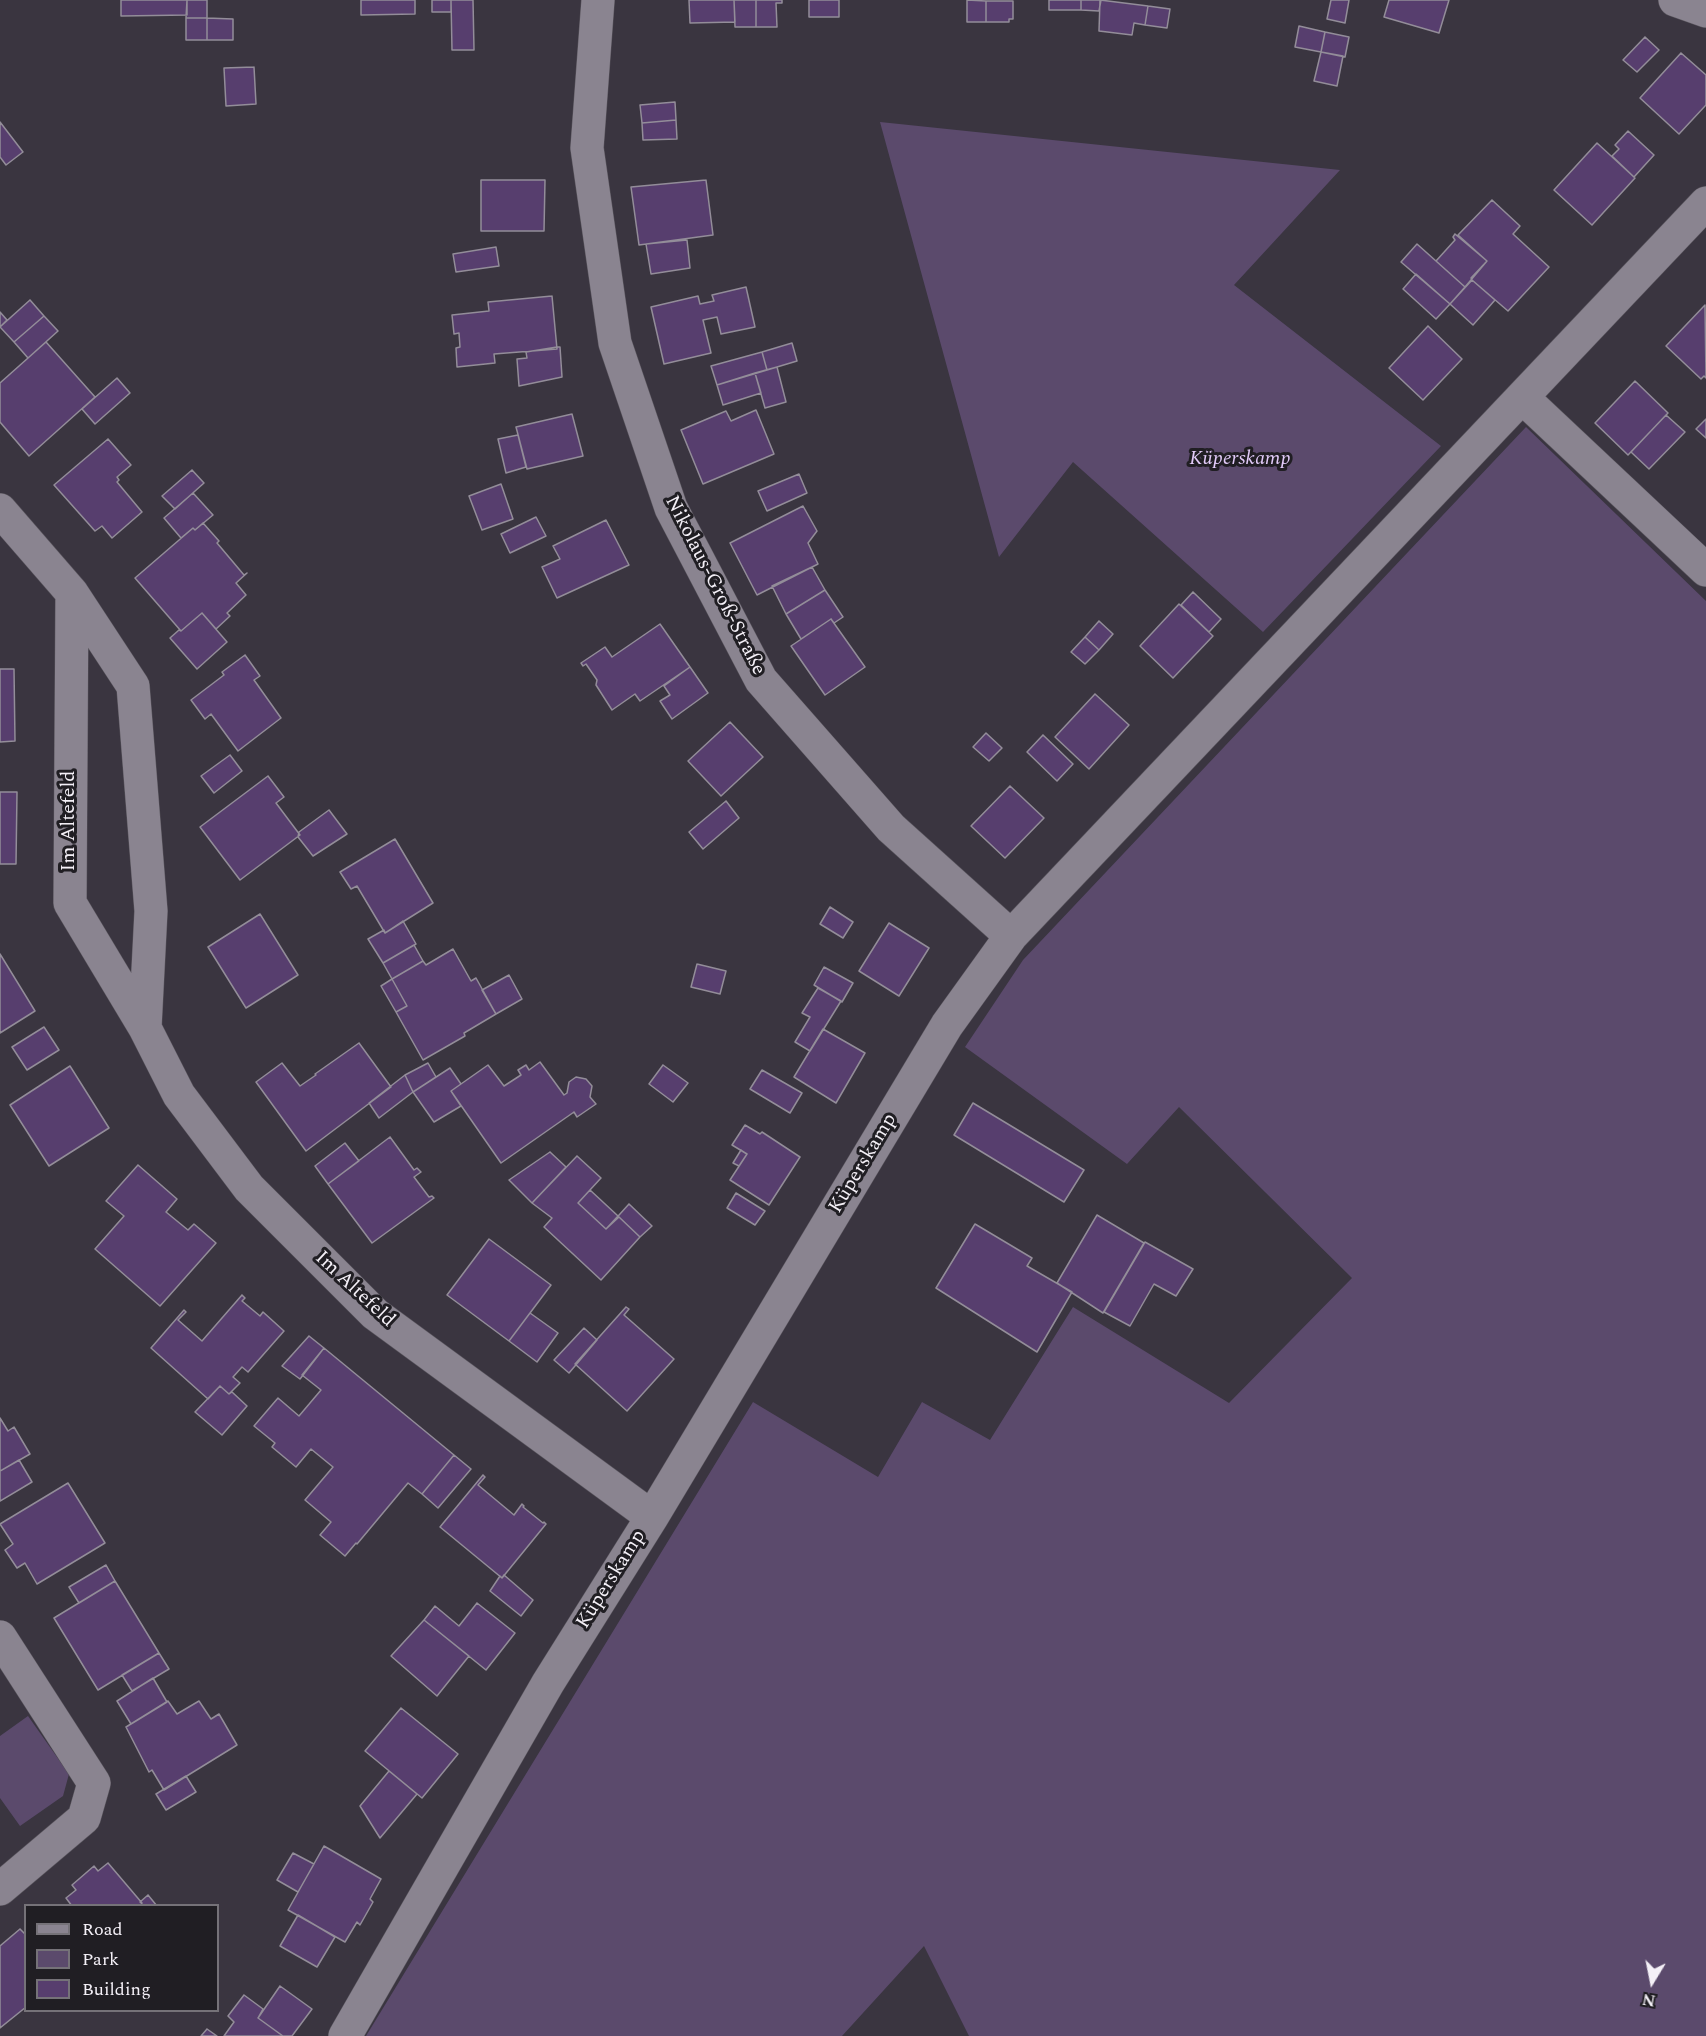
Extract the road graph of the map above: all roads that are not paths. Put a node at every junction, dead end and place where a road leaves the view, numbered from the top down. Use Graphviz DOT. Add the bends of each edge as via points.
graph roads {
  1 [pos="598,0"];
  2 [pos="1675,0"];
  3 [pos="1706,12"];
  4 [pos="1706,203"];
  5 [pos="1523,398"];
  6 [pos="0,510"];
  7 [pos="1706,570"];
  8 [pos="72,593"];
  9 [pos="1011,936"];
  10 [pos="145,1028"];
  11 [pos="652,1517"];
  12 [pos="4,1654"];
  13 [pos="0,1889"];
  14 [pos="345,2036"];
  1 -- 9 [label="street, Nikolaus-Groß-Straße" via="587,148 615,343 671,508 761,680 891,828"];
  2 -- 3 [label="street"];
  4 -- 5 [label="street, Küperskamp"];
  5 -- 7 [label="street"];
  5 -- 9 [label="street, Küperskamp"];
  6 -- 8 [label="street, Im Altefeld"];
  8 -- 10 [label="street, Im Altefeld" via="133,687 151,911"];
  8 -- 10 [label="street, Im Altefeld" via="70,903"];
  9 -- 11 [label="street, Küperskamp" via="947,1025"];
  10 -- 11 [label="street, Im Altefeld" via="179,1095 249,1188 375,1314"];
  11 -- 14 [label="street, Küperskamp" via="548,1683"];
  12 -- 13 [label="street" via="94,1783 84,1818"];
}
